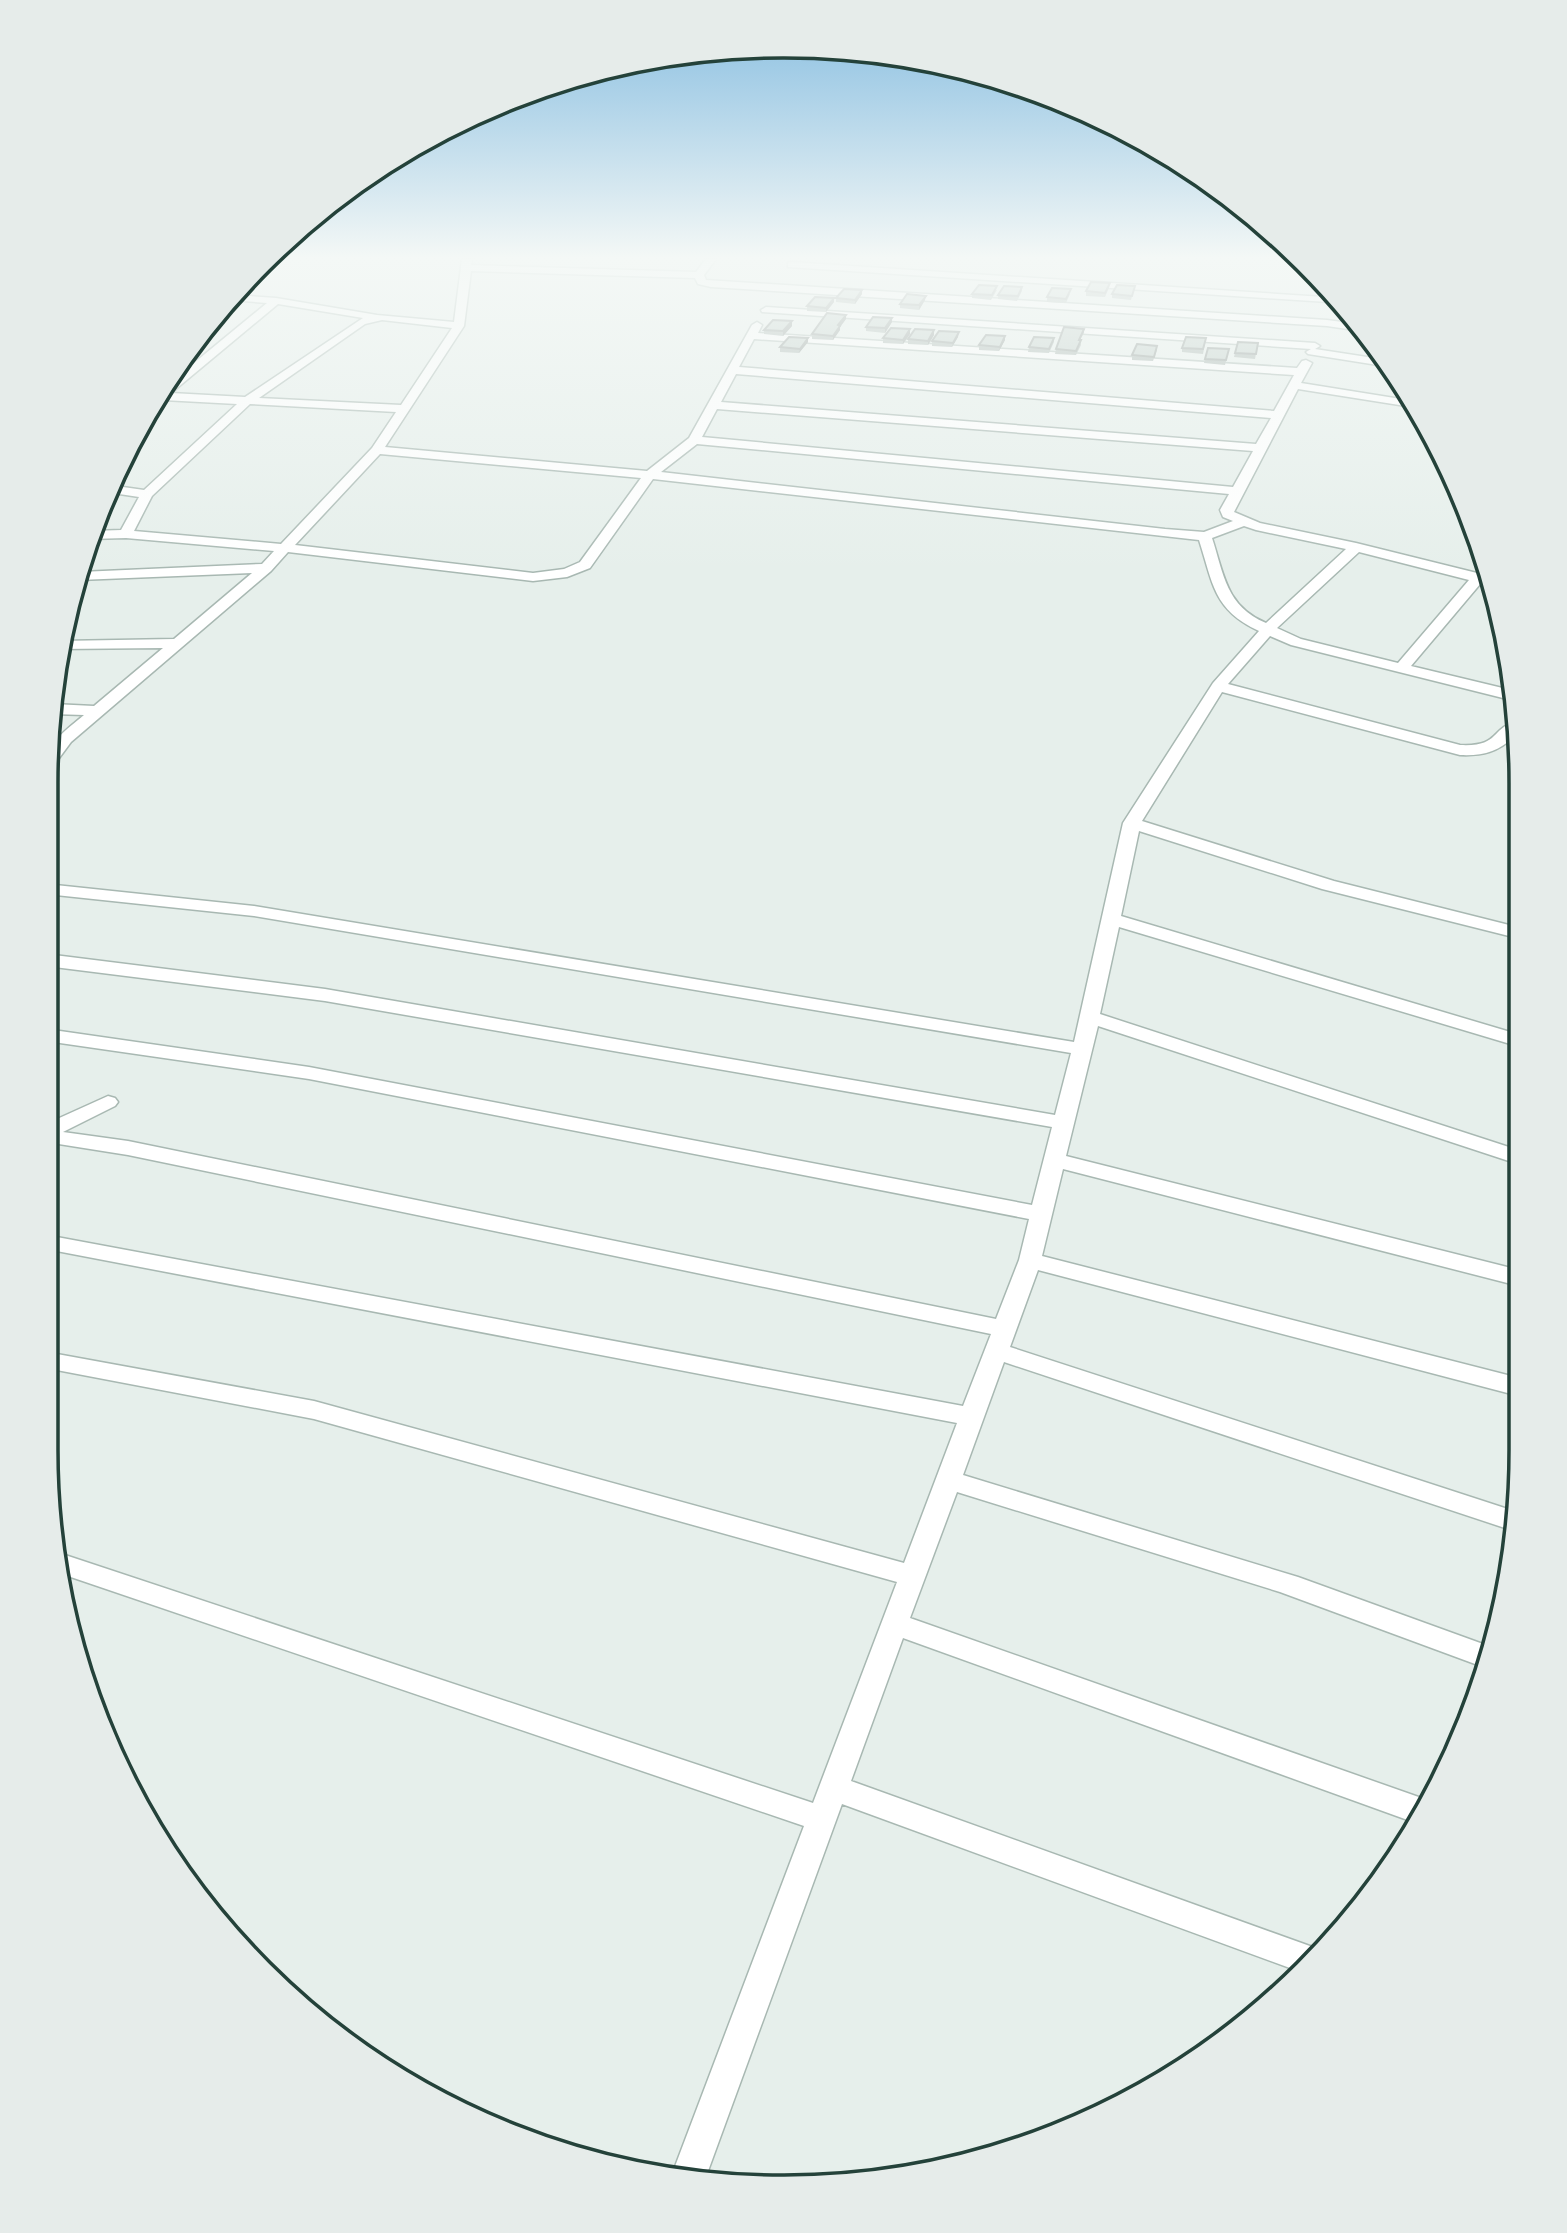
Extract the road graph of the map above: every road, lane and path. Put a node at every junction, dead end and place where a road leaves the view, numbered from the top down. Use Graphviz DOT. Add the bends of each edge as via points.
graph roads {
  1 [pos="200,363"];
  2 [pos="302,363"];
  3 [pos="434,363"];
  4 [pos="736,363"];
  5 [pos="1167,363"];
  6 [pos="1306,363"];
  7 [pos="732,370"];
  8 [pos="1301,372"];
  9 [pos="181,378"];
  10 [pos="1294,385"];
  11 [pos="168,399"];
  12 [pos="247,401"];
  13 [pos="1401,402"];
  14 [pos="712,405"];
  15 [pos="402,410"];
  16 [pos="1279,415"];
  17 [pos="694,439"];
  18 [pos="1262,448"];
  19 [pos="377,450"];
  20 [pos="650,475"];
  21 [pos="120,491"];
  22 [pos="1238,491"];
  23 [pos="147,494"];
  24 [pos="1242,522"];
  25 [pos="126,534"];
  26 [pos="102,535"];
  27 [pos="1205,536"];
  28 [pos="1356,547"];
  29 [pos="285,548"];
  30 [pos="266,568"];
  31 [pos="88,576"];
  32 [pos="1480,579"];
  33 [pos="1481,583"];
  34 [pos="1268,629"];
  35 [pos="178,643"];
  36 [pos="72,645"];
  37 [pos="1401,668"];
  38 [pos="1218,685"];
  39 [pos="1503,693"];
  40 [pos="62,709"];
  41 [pos="98,711"];
  42 [pos="1508,734"];
  43 [pos="59,747"];
  44 [pos="1132,823"];
  45 [pos="58,891"];
  46 [pos="1113,919"];
  47 [pos="1509,931"];
  48 [pos="58,962"];
  49 [pos="1090,1017"];
  50 [pos="58,1037"];
  51 [pos="1509,1038"];
  52 [pos="1082,1049"];
  53 [pos="108,1102"];
  54 [pos="1064,1123"];
  55 [pos="58,1128"];
  56 [pos="58,1136"];
  57 [pos="1509,1154"];
  58 [pos="1055,1160"];
  59 [pos="1041,1214"];
  60 [pos="58,1244"];
  61 [pos="1030,1260"];
  62 [pos="1509,1275"];
  63 [pos="1001,1340"];
  64 [pos="58,1362"];
  65 [pos="1509,1384"];
  66 [pos="973,1417"];
  67 [pos="949,1480"];
  68 [pos="1506,1518"];
  69 [pos="68,1566"];
  70 [pos="913,1576"];
  71 [pos="895,1624"];
  72 [pos="1480,1654"];
  73 [pos="834,1788"];
  74 [pos="1414,1809"];
  75 [pos="822,1819"];
  76 [pos="1302,1958"];
  77 [pos="691,2169"];
  1 -- 9 [label="street"];
  2 -- 12 [label="street"];
  3 -- 15 [label="street"];
  4 -- 7 [label="street"];
  5 -- 8 [label="street"];
  6 -- 8 [label="street"];
  7 -- 14 [label="street"];
  7 -- 16 [label="street"];
  8 -- 10 [label="street"];
  10 -- 13 [label="street"];
  10 -- 16 [label="street"];
  11 -- 12 [label="street"];
  12 -- 15 [label="street"];
  12 -- 23 [label="street"];
  14 -- 17 [label="street"];
  14 -- 18 [label="street"];
  15 -- 19 [label="street"];
  16 -- 18 [label="street"];
  17 -- 20 [label="street"];
  17 -- 22 [label="street"];
  18 -- 22 [label="street"];
  19 -- 20 [label="street"];
  19 -- 29 [label="street"];
  20 -- 27 [label="street"];
  20 -- 29 [label="street" via="585,565 567,573 533,577"];
  21 -- 23 [label="street"];
  22 -- 24 [label="street" via="1227,510"];
  23 -- 25 [label="street"];
  24 -- 27 [label="street"];
  24 -- 28 [label="street"];
  25 -- 26 [label="street"];
  25 -- 29 [label="street"];
  27 -- 34 [label="street" via="1225,600 1251,622"];
  28 -- 32 [label="street"];
  28 -- 34 [label="street"];
  29 -- 30 [label="street"];
  30 -- 31 [label="street"];
  30 -- 35 [label="street"];
  33 -- 37 [label="street"];
  34 -- 37 [label="street" via="1296,642"];
  34 -- 38 [label="street"];
  35 -- 36 [label="street"];
  35 -- 41 [label="street"];
  37 -- 39 [label="street"];
  38 -- 42 [label="street" via="1460,750 1494,748"];
  38 -- 44 [label="street"];
  40 -- 41 [label="street"];
  41 -- 43 [label="street"];
  44 -- 46 [label="street"];
  44 -- 47 [label="street" via="1328,885"];
  45 -- 52 [label="street" via="254,911"];
  46 -- 49 [label="street"];
  46 -- 51 [label="street"];
  48 -- 54 [label="street" via="325,995"];
  49 -- 52 [label="street"];
  49 -- 57 [label="street"];
  50 -- 59 [label="street" via="309,1073"];
  52 -- 54 [label="street"];
  53 -- 55 [label="street"];
  54 -- 58 [label="street"];
  56 -- 63 [label="street"];
  58 -- 59 [label="street"];
  58 -- 62 [label="street"];
  59 -- 61 [label="street"];
  60 -- 66 [label="street"];
  61 -- 63 [label="street"];
  61 -- 65 [label="street"];
  63 -- 66 [label="street"];
  63 -- 68 [label="street"];
  64 -- 70 [label="street" via="314,1410"];
  66 -- 67 [label="street"];
  67 -- 70 [label="street"];
  67 -- 72 [label="street" via="1288,1584"];
  69 -- 75 [label="street"];
  70 -- 71 [label="street"];
  71 -- 73 [label="street"];
  71 -- 74 [label="street"];
  73 -- 75 [label="street"];
  73 -- 76 [label="street"];
  75 -- 77 [label="street"];
}
